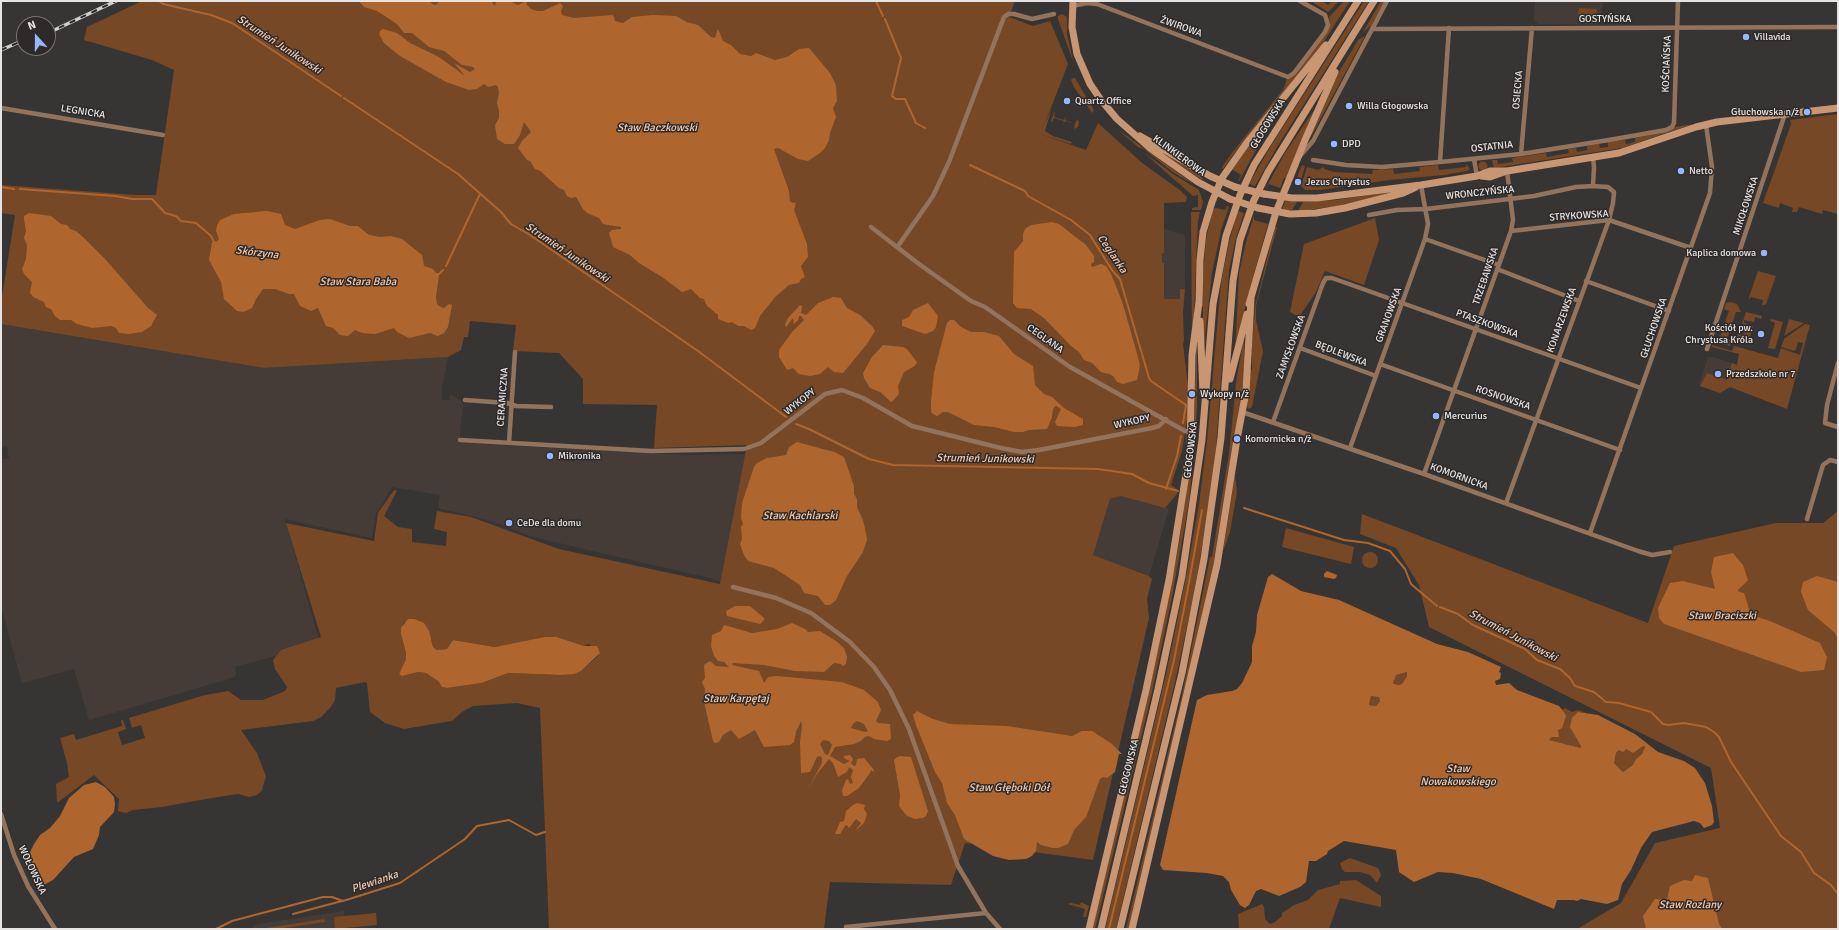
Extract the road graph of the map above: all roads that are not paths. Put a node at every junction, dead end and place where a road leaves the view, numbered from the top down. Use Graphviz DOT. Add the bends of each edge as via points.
graph roads {
  1 [pos="1300,1"];
  2 [pos="1358,1"];
  3 [pos="1374,1"];
  4 [pos="1387,1"];
  5 [pos="1678,1"];
  6 [pos="1097,2"];
  7 [pos="1073,4"];
  8 [pos="1054,14"];
  9 [pos="1838,27"];
  10 [pos="1449,28"];
  11 [pos="1532,28"];
  12 [pos="1677,28"];
  13 [pos="1372,29"];
  14 [pos="1339,32"];
  15 [pos="1344,51"];
  16 [pos="1,108"];
  17 [pos="1838,108"];
  18 [pos="1785,114"];
  19 [pos="1706,124"];
  20 [pos="1672,127"];
  21 [pos="1132,132"];
  22 [pos="163,135"];
  23 [pos="1521,154"];
  24 [pos="1593,157"];
  25 [pos="1297,159"];
  26 [pos="1474,159"];
  27 [pos="1313,160"];
  28 [pos="1440,162"];
  29 [pos="1507,171"];
  30 [pos="1477,176"];
  31 [pos="1221,181"];
  32 [pos="1289,181"];
  33 [pos="1421,185"];
  34 [pos="1593,186"];
  35 [pos="1216,192"];
  36 [pos="1283,197"];
  37 [pos="1305,198"];
  38 [pos="1511,199"];
  39 [pos="1426,209"];
  40 [pos="1276,212"];
  41 [pos="1369,215"];
  42 [pos="1609,220"];
  43 [pos="871,227"];
  44 [pos="1511,231"];
  45 [pos="1425,239"];
  46 [pos="898,246"];
  47 [pos="1691,248"];
  48 [pos="1498,267"];
  49 [pos="1326,278"];
  50 [pos="1586,281"];
  51 [pos="1251,299"];
  52 [pos="1579,301"];
  53 [pos="1199,302"];
  54 [pos="1402,303"];
  55 [pos="1669,311"];
  56 [pos="1477,330"];
  57 [pos="1300,348"];
  58 [pos="1708,349"];
  59 [pos="515,352"];
  60 [pos="1558,359"];
  61 [pos="1838,363"];
  62 [pos="1380,364"];
  63 [pos="1376,376"];
  64 [pos="1641,388"];
  65 [pos="1455,391"];
  66 [pos="465,400"];
  67 [pos="511,404"];
  68 [pos="551,407"];
  69 [pos="1224,407"];
  70 [pos="1205,412"];
  71 [pos="1242,412"];
  72 [pos="1166,419"];
  73 [pos="1536,419"];
  74 [pos="1273,422"];
  75 [pos="1838,427"];
  76 [pos="1191,432"];
  77 [pos="460,440"];
  78 [pos="509,443"];
  79 [pos="1350,448"];
  80 [pos="1620,450"];
  81 [pos="1838,462"];
  82 [pos="1424,474"];
  83 [pos="1506,504"];
  84 [pos="1807,519"];
  85 [pos="1590,533"];
  86 [pos="1670,552"];
  87 [pos="733,587"];
  88 [pos="1,814"];
  89 [pos="986,913"];
  90 [pos="894,922"];
  91 [pos="846,928"];
  92 [pos="55,929"];
  93 [pos="894,929"];
  94 [pos="1000,929"];
  95 [pos="1089,929"];
  96 [pos="1101,929"];
  97 [pos="1120,929"];
  98 [pos="1132,929"];
  1 -- 6 [label="street, ŻWIROWA" via="1324,15 1328,22 1326,30 1294,73 1288,76"];
  2 -- 14 [label="street, GŁOGOWSKA"];
  3 -- 15 [label="street"];
  4 -- 13 [label="street"];
  5 -- 12 [label="street, KOŚCIAŃSKA"];
  6 -- 7 [label="street, ŻWIROWA"];
  7 -- 21 [label="street, KLINKIEROWA" via="1072,27 1085,74 1107,109"];
  8 -- 46 [label="street" via="1032,19 1014,14 1004,17 937,188"];
  9 -- 12 [label="street, GOSTYŃSKA"];
  10 -- 11 [label="street, GOSTYŃSKA"];
  10 -- 13 [label="street, GOSTYŃSKA"];
  10 -- 28 [label="street"];
  11 -- 12 [label="street, GOSTYŃSKA"];
  11 -- 23 [label="street, OSIECKA"];
  12 -- 20 [label="street, KOŚCIAŃSKA"];
  13 -- 25 [label="street" via="1313,141"];
  14 -- 31 [label="street" via="1246,144"];
  14 -- 70 [label="street, GŁOGOWSKA" via="1260,156 1232,214 1221,256 1213,304"];
  15 -- 25 [label="street"];
  15 -- 69 [label="street" via="1268,172 1245,224 1233,274"];
  16 -- 22 [label="street, LEGNICKA"];
  17 -- 18 [label="street"];
  18 -- 19 [label="street"];
  18 -- 58 [label="street, MIKOŁOWSKA"];
  19 -- 24 [label="street" via="1635,148"];
  19 -- 47 [label="street, GŁUCHOWSKA" via="1712,180"];
  20 -- 23 [label="street, OSTATNIA"];
  21 -- 31 [label="street, KLINKIEROWA"];
  21 -- 35 [label="street, KLINKIEROWA" via="1156,152"];
  23 -- 26 [label="street, OSTATNIA"];
  24 -- 29 [label="street"];
  24 -- 34 [label="street"];
  25 -- 32 [label="street"];
  26 -- 28 [label="street, OSTATNIA"];
  26 -- 30 [label="street"];
  27 -- 28 [label="street, OSTATNIA" via="1364,166"];
  29 -- 30 [label="street" via="1490,177"];
  29 -- 38 [label="street, TRZEBAWSKA"];
  30 -- 33 [label="street"];
  31 -- 35 [label="street"];
  31 -- 36 [label="street, bridge" via="1235,187"];
  32 -- 36 [label="street"];
  32 -- 37 [label="street" via="1293,192"];
  33 -- 37 [label="street"];
  33 -- 39 [label="street, GRANOWSKA"];
  33 -- 40 [label="street" via="1403,193 1331,211 1297,214"];
  34 -- 38 [label="street, WRONCZYŃSKA"];
  34 -- 42 [label="street, KONARZEWSKA" via="1608,187 1614,192"];
  35 -- 40 [label="street, bridge" via="1230,199"];
  35 -- 53 [label="street" via="1206,220 1201,246"];
  36 -- 37 [label="street"];
  36 -- 40 [label="street"];
  38 -- 39 [label="street, WRONCZYŃSKA"];
  38 -- 44 [label="street, TRZEBAWSKA"];
  39 -- 41 [label="street, WRONCZYŃSKA" via="1397,210"];
  39 -- 45 [label="street, GRANOWSKA" via="1428,224"];
  40 -- 51 [label="street"];
  42 -- 44 [label="street, STRYKOWSKA"];
  42 -- 47 [label="street, STRYKOWSKA"];
  42 -- 50 [label="street, KONARZEWSKA"];
  43 -- 46 [label="street, CEGLANA"];
  44 -- 48 [label="street, TRZEBAWSKA"];
  45 -- 48 [label="street"];
  45 -- 54 [label="street, GRANOWSKA"];
  46 -- 72 [label="street, CEGLANA" via="971,301 985,307 1070,367"];
  47 -- 55 [label="street, GŁUCHOWSKA"];
  48 -- 52 [label="street"];
  48 -- 56 [label="street, TRZEBAWSKA"];
  49 -- 54 [label="street, PTASZKOWSKA"];
  49 -- 57 [label="street, ZAMYSŁOWSKA"];
  50 -- 52 [label="street, KONARZEWSKA"];
  50 -- 55 [label="street"];
  51 -- 69 [label="street"];
  51 -- 71 [label="street" via="1247,381"];
  52 -- 60 [label="street, KONARZEWSKA"];
  53 -- 70 [label="street"];
  53 -- 76 [label="street, GŁOGOWSKA" via="1192,355"];
  54 -- 56 [label="street, PTASZKOWSKA"];
  54 -- 62 [label="street, GRANOWSKA"];
  55 -- 64 [label="street, GŁUCHOWSKA"];
  56 -- 60 [label="street, PTASZKOWSKA"];
  56 -- 65 [label="street, TRZEBAWSKA"];
  57 -- 63 [label="street, BĘDLEWSKA"];
  57 -- 74 [label="street, ZAMYSŁOWSKA"];
  59 -- 67 [label="street, CERAMICZNA"];
  60 -- 64 [label="street, PTASZKOWSKA"];
  60 -- 73 [label="street, KONARZEWSKA"];
  61 -- 75 [label="street" via="1827,405 1825,424"];
  62 -- 63 [label="street, GRANOWSKA"];
  62 -- 65 [label="street, ROSNOWSKA"];
  63 -- 79 [label="street, GRANOWSKA"];
  64 -- 80 [label="street, GŁUCHOWSKA"];
  65 -- 73 [label="street, ROSNOWSKA"];
  65 -- 82 [label="street, TRZEBAWSKA"];
  66 -- 67 [label="street"];
  67 -- 68 [label="street"];
  67 -- 78 [label="street, CERAMICZNA"];
  69 -- 97 [label="street" via="1211,518 1193,621"];
  70 -- 96 [label="street, GŁOGOWSKA" via="1178,597"];
  71 -- 74 [label="street, KOMORNICKA"];
  71 -- 98 [label="street" via="1209,604"];
  72 -- 76 [label="street, CEGLANA"];
  72 -- 78 [label="street, WYKOPY" via="1159,426 1152,428 1022,452 912,426 863,398 842,390 825,394 761,443 744,449 651,451"];
  73 -- 80 [label="street, ROSNOWSKA"];
  73 -- 83 [label="street, KONARZEWSKA"];
  74 -- 79 [label="street, KOMORNICKA"];
  76 -- 95 [label="street, GŁOGOWSKA" via="1183,498 1162,617"];
  77 -- 78 [label="street, WYKOPY"];
  79 -- 82 [label="street, KOMORNICKA"];
  80 -- 85 [label="street, GŁUCHOWSKA"];
  81 -- 84 [label="street" via="1830,460 1823,465"];
  82 -- 83 [label="street, KOMORNICKA"];
  83 -- 85 [label="street, KOMORNICKA"];
  85 -- 86 [label="street, KOMORNICKA" via="1652,555"];
  87 -- 89 [label="street" via="776,598 810,613 850,642 874,667 890,690 909,729 956,861"];
  88 -- 92 [label="street, WOŁOWSKA" via="14,855 28,886"];
  89 -- 90 [label="street"];
  89 -- 94 [label="street"];
  90 -- 91 [label="street"];
  90 -- 93 [label="street"];
}
